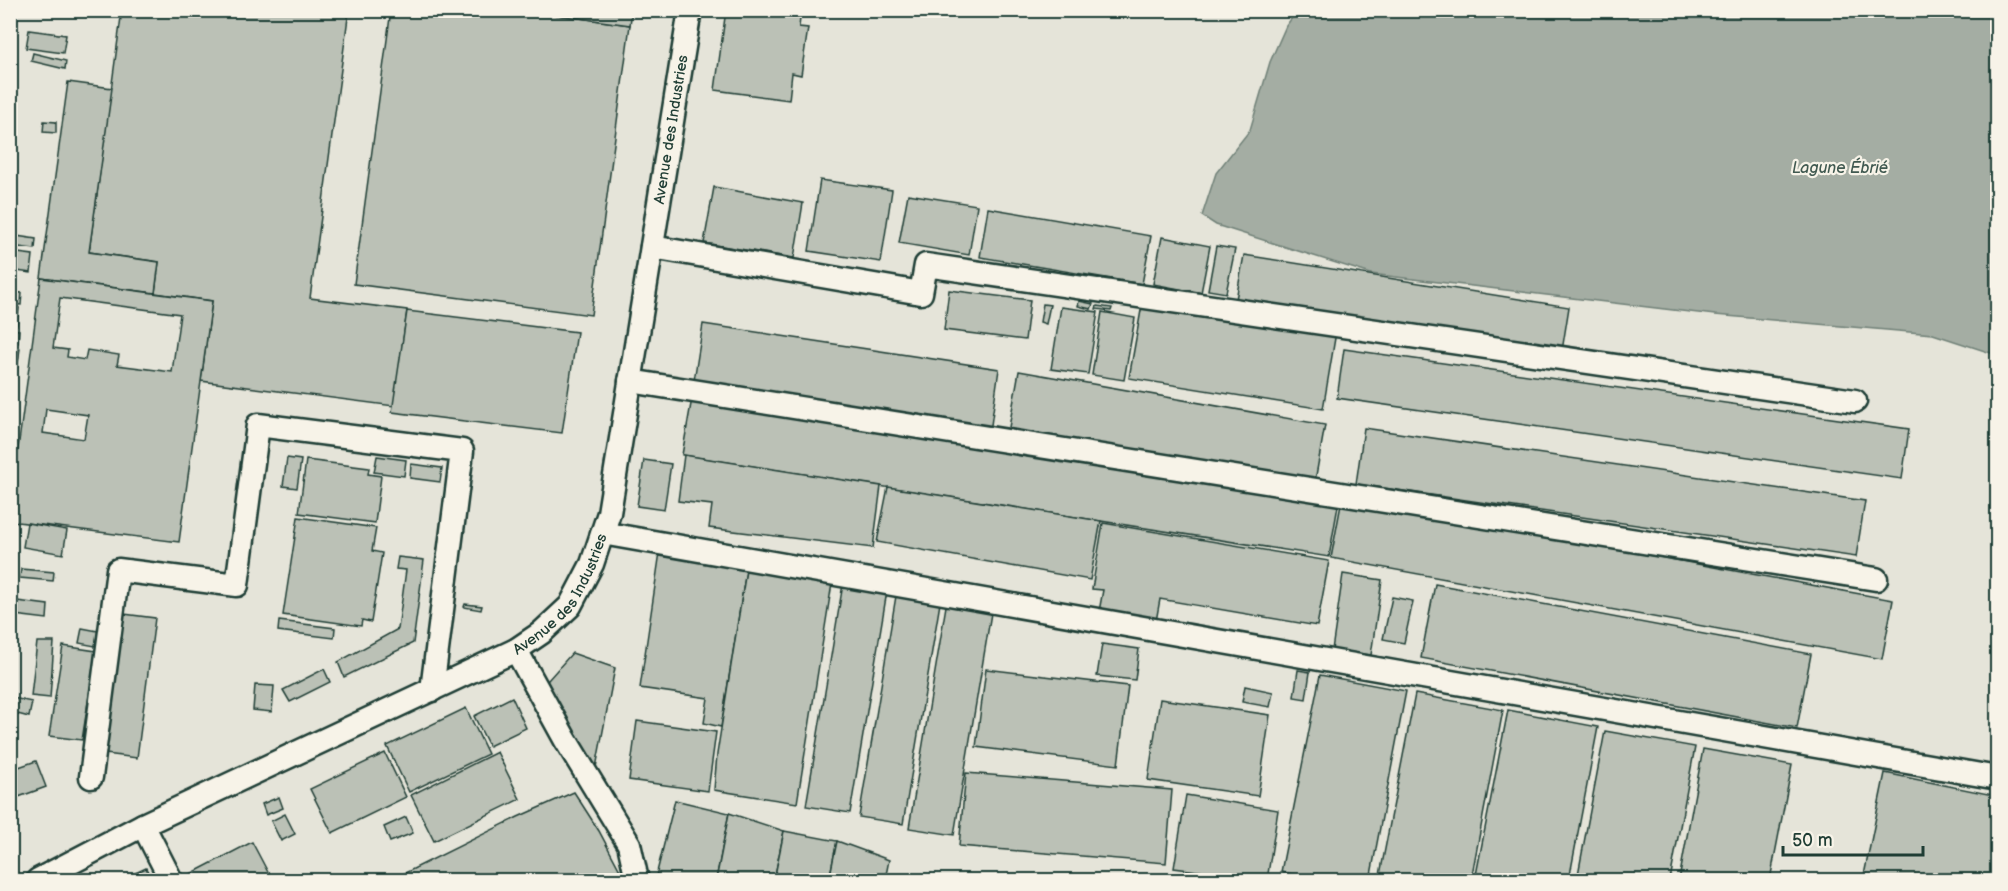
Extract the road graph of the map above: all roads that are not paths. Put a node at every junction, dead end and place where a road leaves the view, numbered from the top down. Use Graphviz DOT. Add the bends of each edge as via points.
graph roads {
  1 [pos="690,10"];
  2 [pos="652,248"];
  3 [pos="630,381"];
  4 [pos="1855,401"];
  5 [pos="602,532"];
  6 [pos="1876,579"];
  7 [pos="516,650"];
  8 [pos="432,690"];
  9 [pos="91,777"];
  10 [pos="1998,778"];
  11 [pos="143,825"];
  12 [pos="38,880"];
  13 [pos="171,880"];
  14 [pos="637,880"];
  1 -- 2 [label="street, Avenue des Industries"];
  2 -- 3 [label="street, Avenue des Industries"];
  2 -- 4 [label="street" via="921,293 926,265"];
  3 -- 5 [label="street, Avenue des Industries" via="609,513"];
  3 -- 6 [label="street"];
  5 -- 7 [label="street, Avenue des Industries" via="592,564 570,606"];
  5 -- 10 [label="street"];
  7 -- 8 [label="street, Avenue des Industries"];
  7 -- 14 [label="street" via="629,844"];
  8 -- 9 [label="street" via="462,451 258,425 237,585 118,570"];
  8 -- 11 [label="street, Avenue des Industries"];
  11 -- 12 [label="street, Avenue des Industries"];
  11 -- 13 [label="street"];
}
